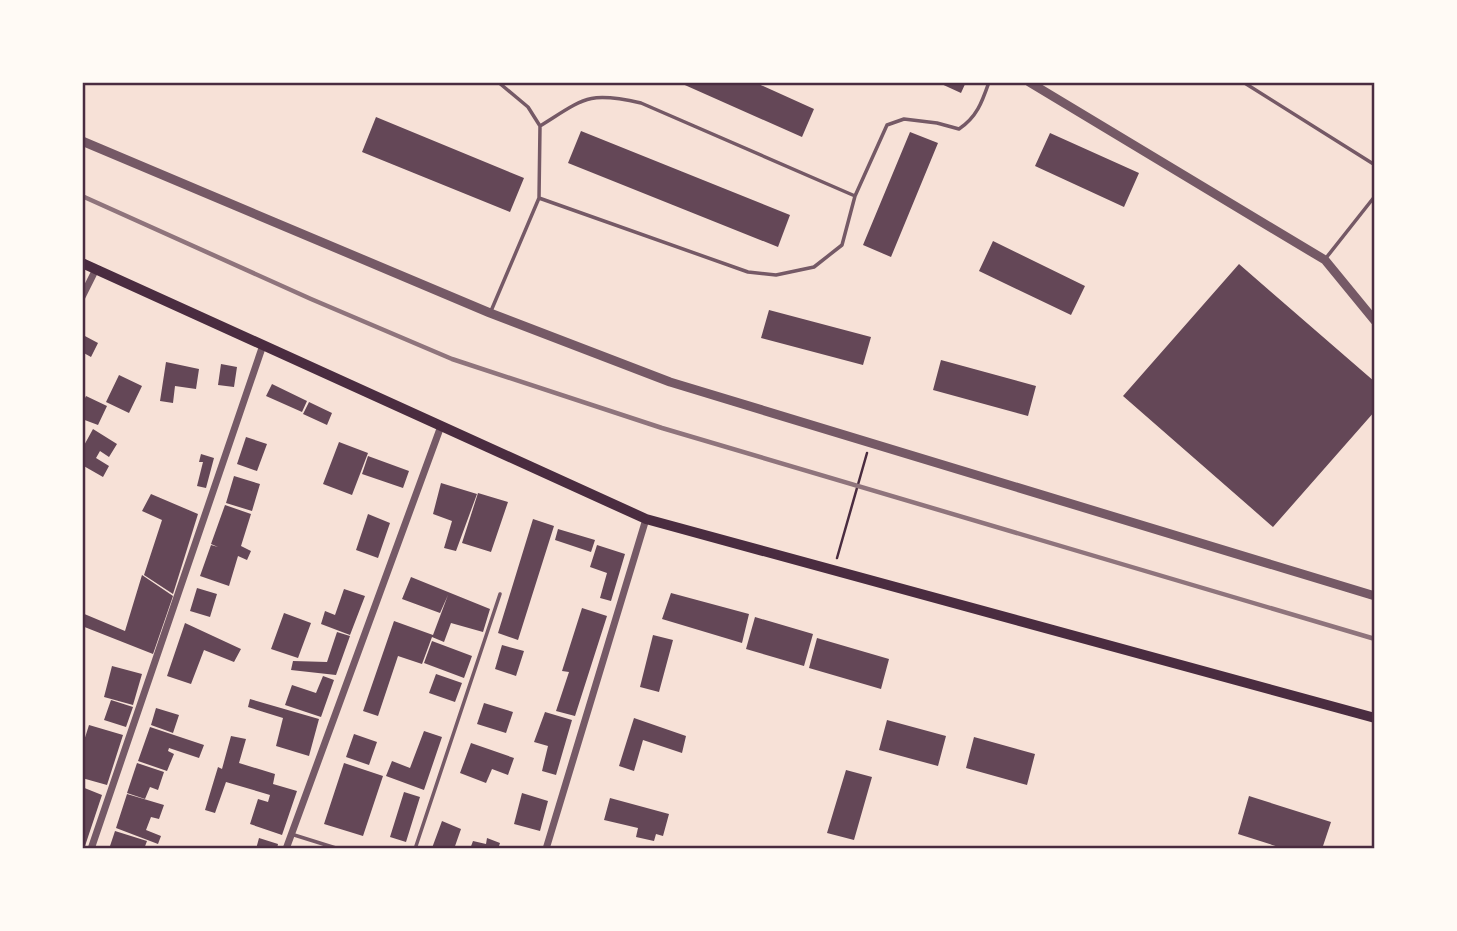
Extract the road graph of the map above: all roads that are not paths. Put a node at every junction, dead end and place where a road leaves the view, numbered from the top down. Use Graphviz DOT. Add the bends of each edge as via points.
graph roads {
  1 [pos="498,82"];
  2 [pos="989,82"];
  3 [pos="1029,82"];
  4 [pos="1242,82"];
  5 [pos="1046,86"];
  6 [pos="540,126"];
  7 [pos="82,141"];
  8 [pos="1375,165"];
  9 [pos="855,196"];
  10 [pos="1375,196"];
  11 [pos="539,198"];
  12 [pos="1325,260"];
  13 [pos="82,263"];
  14 [pos="96,270"];
  15 [pos="82,297"];
  16 [pos="490,313"];
  17 [pos="1375,321"];
  18 [pos="262,345"];
  19 [pos="441,426"];
  20 [pos="646,519"];
  21 [pos="500,594"];
  22 [pos="1375,596"];
  23 [pos="1375,718"];
  24 [pos="291,834"];
  25 [pos="90,849"];
  26 [pos="286,849"];
  27 [pos="339,849"];
  28 [pos="415,849"];
  29 [pos="546,849"];
  1 -- 6 [label="lane" via="528,107"];
  2 -- 9 [label="lane" via="979,110 959,129 904,119 887,125"];
  3 -- 5 [label="street"];
  4 -- 8 [label="lane"];
  5 -- 12 [label="street"];
  6 -- 9 [label="lane" via="583,99 620,98"];
  6 -- 11 [label="lane"];
  7 -- 16 [label="street"];
  9 -- 11 [label="lane" via="842,245 814,267 776,275 748,272"];
  10 -- 12 [label="lane"];
  11 -- 16 [label="lane"];
  12 -- 17 [label="street"];
  13 -- 14 [label="main road"];
  14 -- 15 [label="street"];
  14 -- 18 [label="main road"];
  16 -- 22 [label="street" via="670,382"];
  18 -- 19 [label="main road"];
  18 -- 25 [label="street"];
  19 -- 20 [label="main road"];
  19 -- 24 [label="street"];
  20 -- 23 [label="main road"];
  20 -- 29 [label="street"];
  21 -- 28 [label="lane"];
  24 -- 26 [label="street"];
  24 -- 27 [label="lane"];
}
